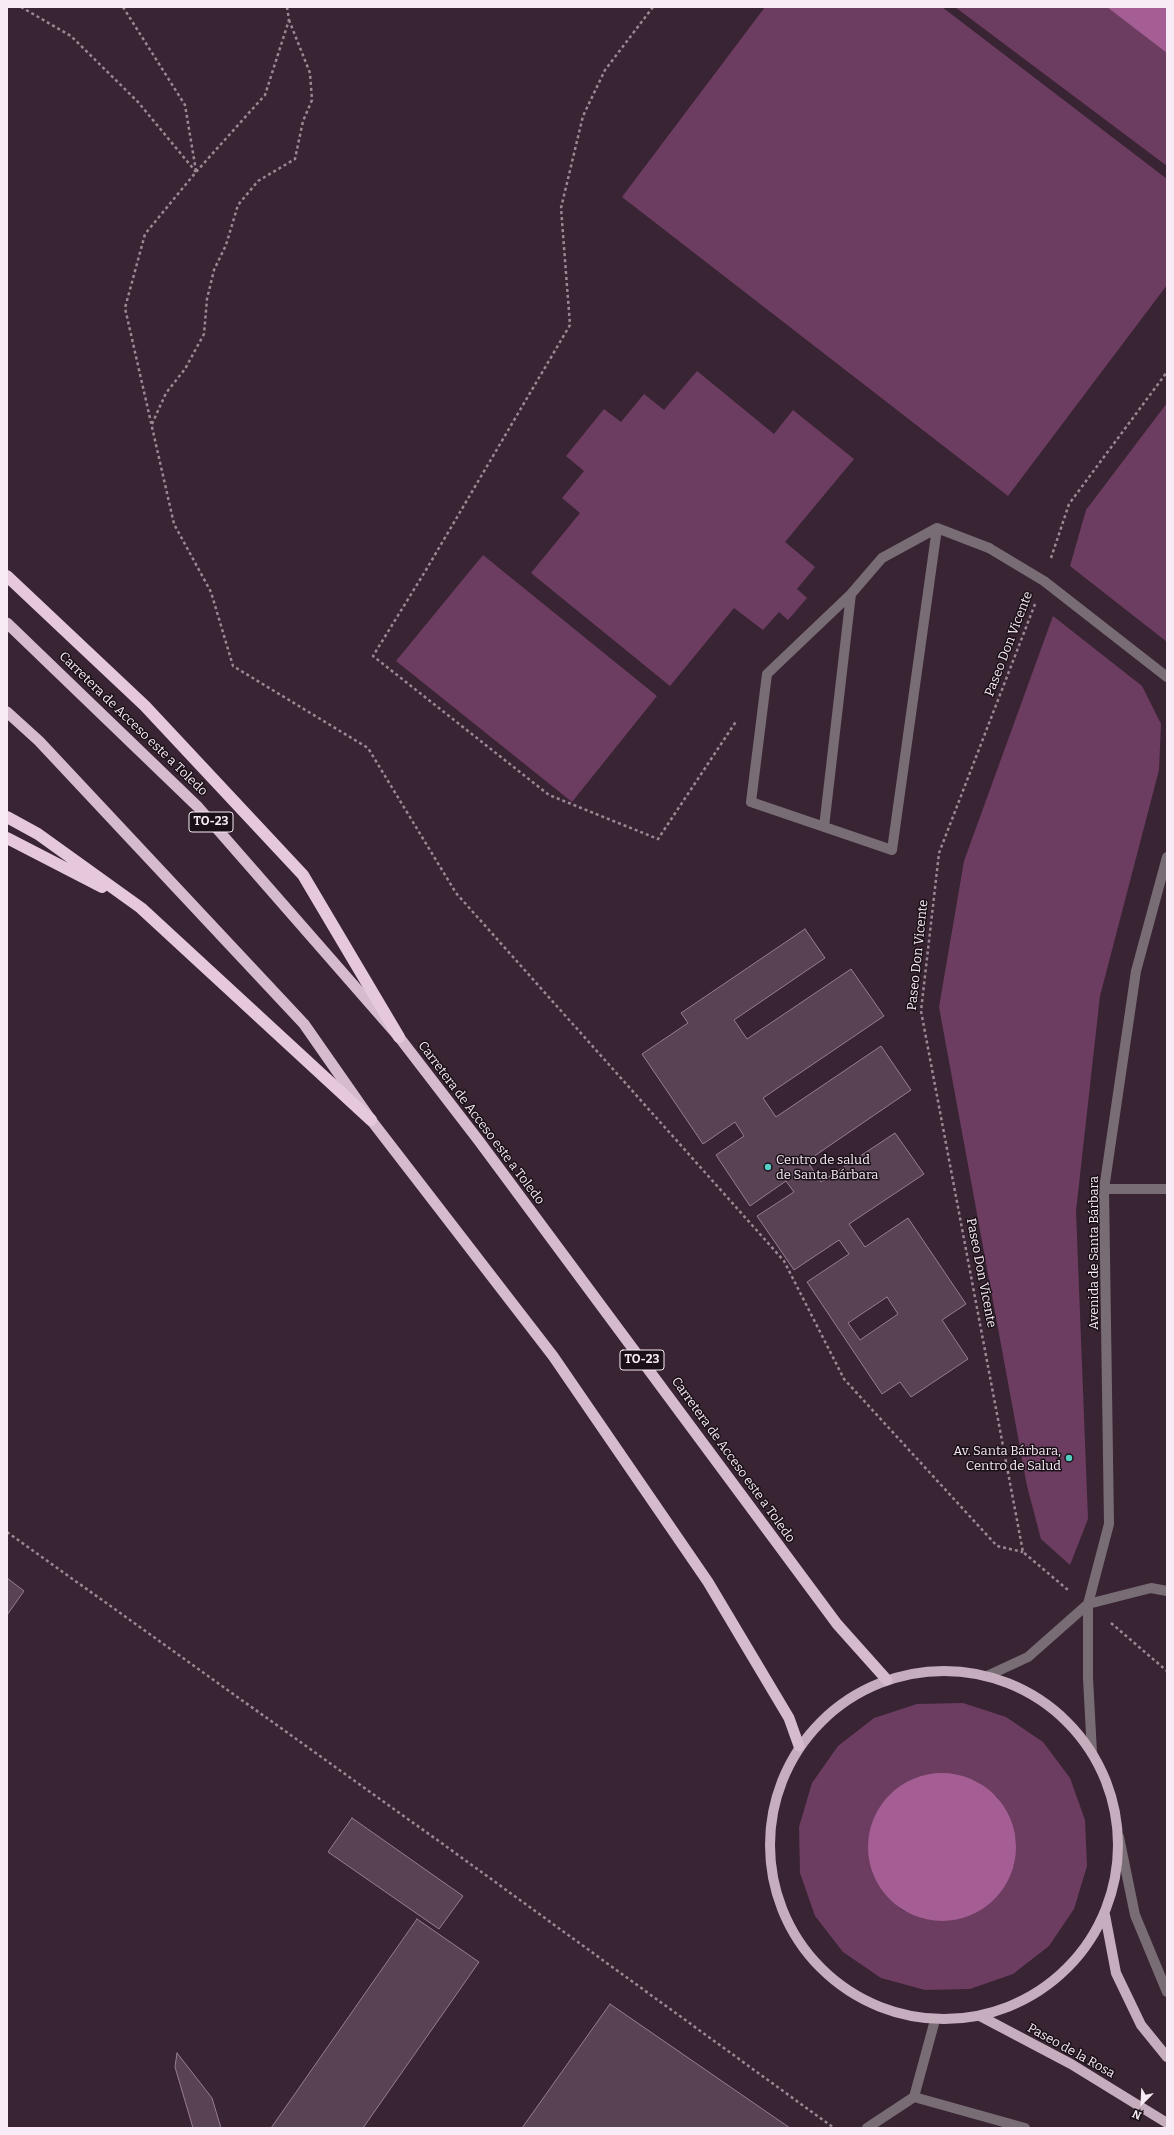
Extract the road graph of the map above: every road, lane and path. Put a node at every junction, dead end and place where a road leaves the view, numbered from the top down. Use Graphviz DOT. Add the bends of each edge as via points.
graph roads {
  1 [pos="21,7"];
  2 [pos="123,7"];
  3 [pos="287,7"];
  4 [pos="653,7"];
  5 [pos="289,20"];
  6 [pos="196,172"];
  7 [pos="1167,372"];
  8 [pos="152,424"];
  9 [pos="937,528"];
  10 [pos="7,576"];
  11 [pos="1044,581"];
  12 [pos="851,594"];
  13 [pos="7,622"];
  14 [pos="1167,677"];
  15 [pos="7,712"];
  16 [pos="741,714"];
  17 [pos="7,816"];
  18 [pos="824,827"];
  19 [pos="7,838"];
  20 [pos="1167,857"];
  21 [pos="141,908"];
  22 [pos="399,1037"];
  23 [pos="371,1120"];
  24 [pos="1104,1189"];
  25 [pos="1167,1189"];
  26 [pos="7,1532"];
  27 [pos="1023,1552"];
  28 [pos="1167,1591"];
  29 [pos="1088,1604"];
  30 [pos="1167,1671"];
  31 [pos="987,1676"];
  32 [pos="888,1680"];
  33 [pos="799,1746"];
  34 [pos="1092,1753"];
  35 [pos="1119,1837"];
  36 [pos="1105,1915"];
  37 [pos="1167,1992"];
  38 [pos="980,2016"];
  39 [pos="935,2020"];
  40 [pos="1167,2057"];
  41 [pos="914,2096"];
  42 [pos="1167,2123"];
  43 [pos="834,2128"];
  44 [pos="867,2128"];
  45 [pos="1025,2128"];
  1 -- 6 [label="path" via="71,36 138,102"];
  2 -- 6 [label="path" via="185,105"];
  3 -- 5 [label="path"];
  4 -- 16 [label="path" via="605,70 583,116 561,208 570,325 373,656 550,795 658,839"];
  5 -- 6 [label="path" via="265,95"];
  5 -- 8 [label="path" via="310,73 312,100 303,121 295,159 258,181 238,205 226,245 214,270 207,299 204,334 185,369 166,393"];
  6 -- 8 [label="path" via="145,234 125,308"];
  7 -- 11 [label="path, Paseo Don Vicente" via="1069,504"];
  8 -- 27 [label="path" via="174,524 210,592 233,666 368,748 456,893 784,1262 844,1379 997,1546"];
  9 -- 11 [label="street" via="989,548"];
  9 -- 12 [label="street" via="882,558"];
  9 -- 18 [label="street" via="892,850"];
  10 -- 22 [label="highway" via="145,706 303,875"];
  11 -- 14 [label="street"];
  11 -- 27 [label="path, Paseo Don Vicente" via="939,853 921,1011"];
  12 -- 18 [label="street"];
  12 -- 18 [label="street" via="767,674 751,802"];
  13 -- 22 [label="highway, Carretera de Acceso este a Toledo / TO-23" via="198,807"];
  15 -- 23 [label="highway" via="39,741 304,1024"];
  17 -- 21 [label="highway" via="38,834"];
  19 -- 21 [label="highway"];
  20 -- 24 [label="street, Avenida de Santa Bárbara" via="1136,971"];
  21 -- 23 [label="highway"];
  22 -- 32 [label="highway, Carretera de Acceso este a Toledo / TO-23" via="837,1624"];
  23 -- 33 [label="highway" via="553,1356 708,1582 789,1718"];
  24 -- 25 [label="street"];
  24 -- 29 [label="street, Avenida de Santa Bárbara" via="1109,1524"];
  26 -- 43 [label="path" via="434,1837"];
  27 -- 29 [label="path" via="1062,1586"];
  28 -- 29 [label="street" via="1151,1588"];
  29 -- 30 [label="path"];
  29 -- 31 [label="street" via="1028,1656"];
  29 -- 34 [label="street, Avenida de Santa Bárbara"];
  31 -- 32 [label="main road" via="954,1671 920,1672"];
  31 -- 34 [label="main road" via="1028,1693 1065,1719"];
  32 -- 33 [label="main road" via="862,1690 838,1706 816,1724"];
  33 -- 39 [label="main road" via="781,1779 771,1814 768,1851 774,1888 786,1923 806,1954 833,1980 864,2000 898,2014"];
  34 -- 35 [label="main road" via="1106,1779"];
  35 -- 36 [label="main road" via="1118,1863"];
  35 -- 37 [label="street" via="1135,1915"];
  36 -- 38 [label="main road" via="1089,1944 1067,1969 1042,1990 1012,2006"];
  36 -- 40 [label="main road" via="1116,1973 1141,2025"];
  38 -- 39 [label="main road"];
  38 -- 42 [label="main road, Paseo de la Rosa" via="1071,2064"];
  39 -- 41 [label="street"];
  41 -- 44 [label="street"];
  41 -- 45 [label="street"];
}
